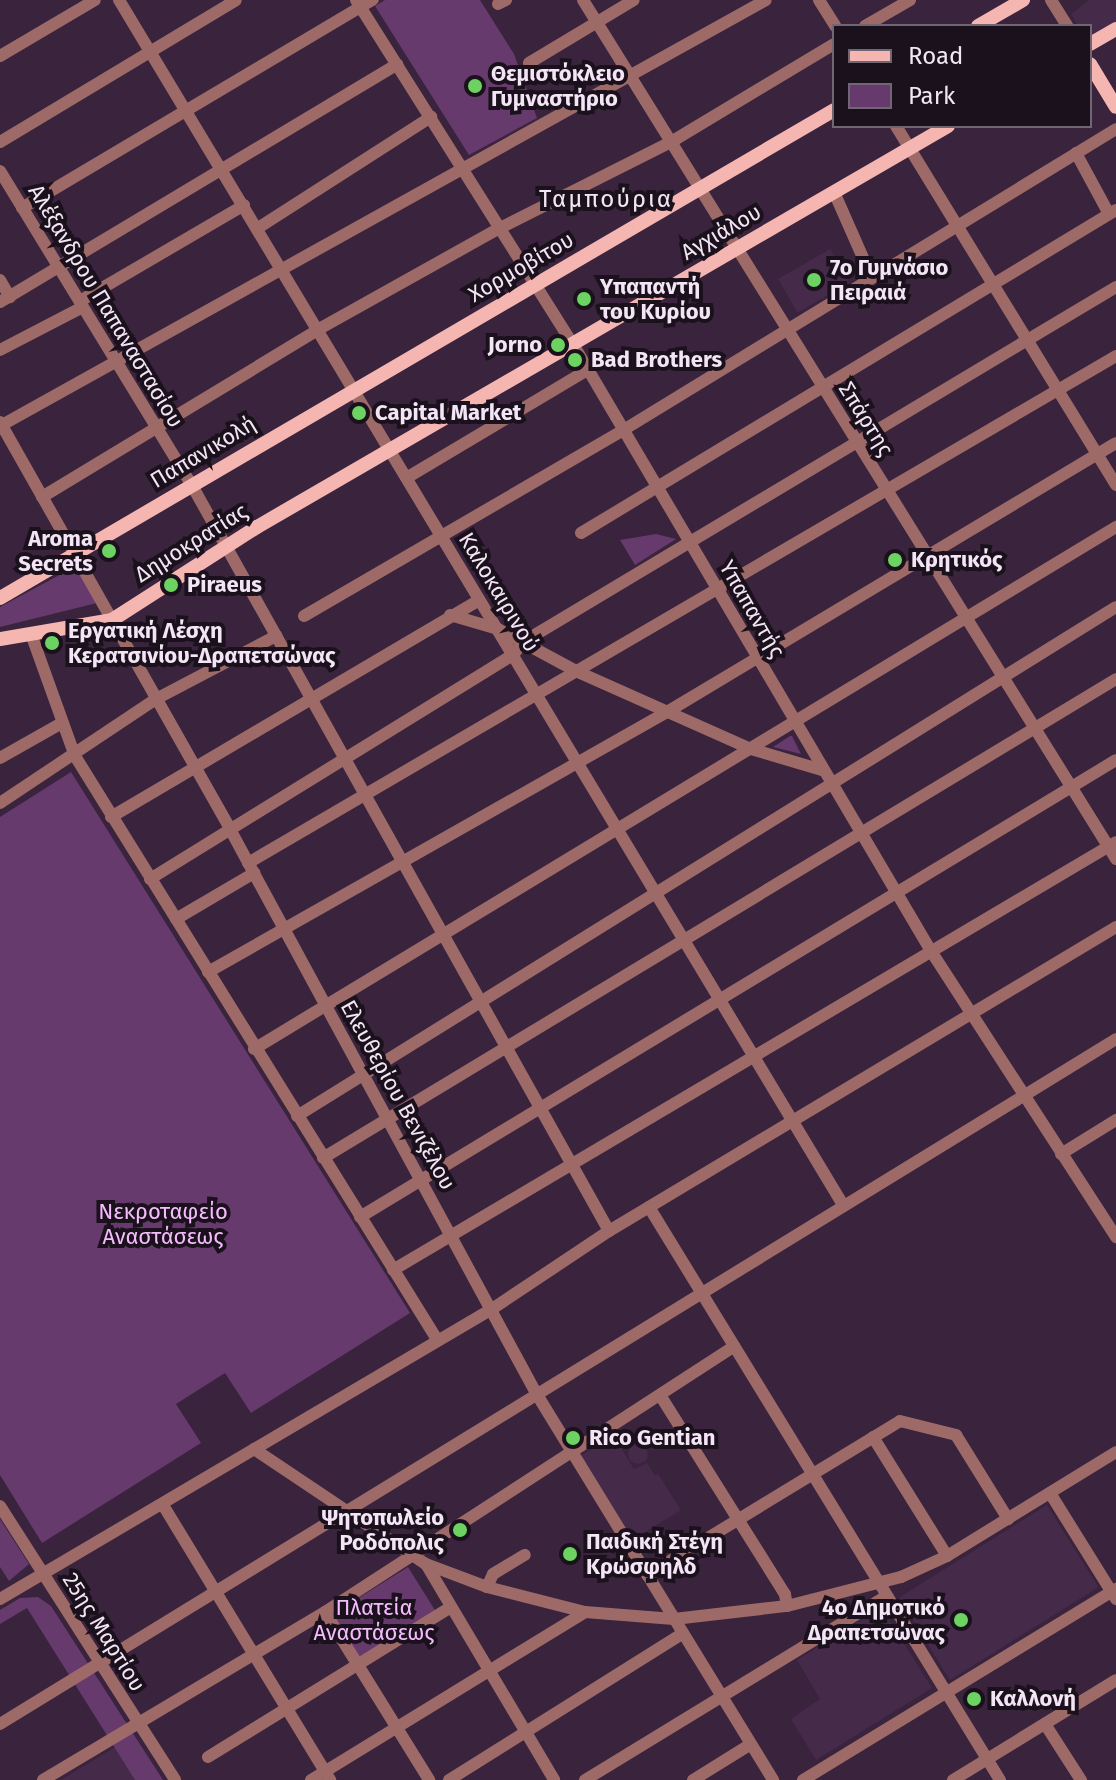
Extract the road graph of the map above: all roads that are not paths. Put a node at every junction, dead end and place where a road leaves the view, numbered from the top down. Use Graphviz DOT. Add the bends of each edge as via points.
graph roads {
  1 [pos="95,0"];
  2 [pos="119,0"];
  3 [pos="236,0"];
  4 [pos="373,0"];
  5 [pos="583,0"];
  6 [pos="634,0"];
  7 [pos="766,0"];
  8 [pos="819,0"];
  9 [pos="910,0"];
  10 [pos="1023,0"];
  11 [pos="1051,0"];
  12 [pos="358,4"];
  13 [pos="596,22"];
  14 [pos="834,24"];
  15 [pos="868,24"];
  16 [pos="981,24"];
  17 [pos="1066,24"];
  18 [pos="1116,29"];
  19 [pos="1092,43"];
  20 [pos="832,45"];
  21 [pos="149,50"];
  22 [pos="0,56"];
  23 [pos="529,63"];
  24 [pos="397,64"];
  25 [pos="1092,67"];
  26 [pos="630,77"];
  27 [pos="1116,107"];
  28 [pos="186,111"];
  29 [pos="832,111"];
  30 [pos="431,117"];
  31 [pos="897,128"];
  32 [pos="945,128"];
  33 [pos="1116,129"];
  34 [pos="0,142"];
  35 [pos="671,142"];
  36 [pos="910,148"];
  37 [pos="1076,153"];
  38 [pos="462,165"];
  39 [pos="222,169"];
  40 [pos="0,171"];
  41 [pos="700,188"];
  42 [pos="834,192"];
  43 [pos="244,205"];
  44 [pos="22,208"];
  45 [pos="1112,212"];
  46 [pos="957,226"];
  47 [pos="258,228"];
  48 [pos="500,228"];
  49 [pos="737,249"];
  50 [pos="59,268"];
  51 [pos="282,269"];
  52 [pos="872,278"];
  53 [pos="0,280"];
  54 [pos="535,284"];
  55 [pos="993,284"];
  56 [pos="1116,287"];
  57 [pos="5,300"];
  58 [pos="82,304"];
  59 [pos="319,329"];
  60 [pos="787,330"];
  61 [pos="1027,340"];
  62 [pos="573,344"];
  63 [pos="0,350"];
  64 [pos="1116,356"];
  65 [pos="118,364"];
  66 [pos="589,369"];
  67 [pos="823,387"];
  68 [pos="355,389"];
  69 [pos="1058,391"];
  70 [pos="0,424"];
  71 [pos="155,425"];
  72 [pos="625,429"];
  73 [pos="857,441"];
  74 [pos="1116,443"];
  75 [pos="392,449"];
  76 [pos="1097,455"];
  77 [pos="408,477"];
  78 [pos="191,484"];
  79 [pos="1116,485"];
  80 [pos="658,487"];
  81 [pos="887,491"];
  82 [pos="42,497"];
  83 [pos="1116,527"];
  84 [pos="581,533"];
  85 [pos="443,536"];
  86 [pos="690,542"];
  87 [pos="226,546"];
  88 [pos="75,556"];
  89 [pos="928,556"];
  90 [pos="718,590"];
  91 [pos="0,598"];
  92 [pos="479,600"];
  93 [pos="1116,607"];
  94 [pos="450,615"];
  95 [pos="304,616"];
  96 [pos="967,618"];
  97 [pos="112,620"];
  98 [pos="498,629"];
  99 [pos="31,634"];
  100 [pos="276,636"];
  101 [pos="0,639"];
  102 [pos="523,642"];
  103 [pos="513,655"];
  104 [pos="758,658"];
  105 [pos="578,672"];
  106 [pos="1003,676"];
  107 [pos="1116,679"];
  108 [pos="538,695"];
  109 [pos="311,697"];
  110 [pos="156,699"];
  111 [pos="667,712"];
  112 [pos="795,722"];
  113 [pos="60,724"];
  114 [pos="1034,725"];
  115 [pos="751,749"];
  116 [pos="75,756"];
  117 [pos="344,756"];
  118 [pos="0,758"];
  119 [pos="1116,760"];
  120 [pos="577,761"];
  121 [pos="194,765"];
  122 [pos="822,770"];
  123 [pos="830,782"];
  124 [pos="1071,786"];
  125 [pos="366,797"];
  126 [pos="0,803"];
  127 [pos="111,817"];
  128 [pos="618,829"];
  129 [pos="231,831"];
  130 [pos="860,831"];
  131 [pos="1112,844"];
  132 [pos="1116,859"];
  133 [pos="403,863"];
  134 [pos="251,868"];
  135 [pos="150,879"];
  136 [pos="898,891"];
  137 [pos="655,892"];
  138 [pos="176,919"];
  139 [pos="1116,927"];
  140 [pos="284,928"];
  141 [pos="443,935"];
  142 [pos="684,939"];
  143 [pos="931,951"];
  144 [pos="208,972"];
  145 [pos="720,999"];
  146 [pos="481,1002"];
  147 [pos="326,1006"];
  148 [pos="971,1015"];
  149 [pos="1116,1039"];
  150 [pos="506,1048"];
  151 [pos="254,1049"];
  152 [pos="754,1055"];
  153 [pos="364,1075"];
  154 [pos="1022,1096"];
  155 [pos="539,1107"];
  156 [pos="297,1116"];
  157 [pos="388,1119"];
  158 [pos="1116,1120"];
  159 [pos="793,1121"];
  160 [pos="1061,1154"];
  161 [pos="323,1158"];
  162 [pos="572,1165"];
  163 [pos="421,1180"];
  164 [pos="843,1205"];
  165 [pos="649,1207"];
  166 [pos="1116,1210"];
  167 [pos="360,1217"];
  168 [pos="1103,1217"];
  169 [pos="609,1231"];
  170 [pos="452,1236"];
  171 [pos="1116,1237"];
  172 [pos="393,1270"];
  173 [pos="700,1292"];
  174 [pos="492,1309"];
  175 [pos="438,1341"];
  176 [pos="734,1346"];
  177 [pos="536,1393"];
  178 [pos="660,1395"];
  179 [pos="873,1437"];
  180 [pos="254,1449"];
  181 [pos="571,1451"];
  182 [pos="1116,1452"];
  183 [pos="811,1474"];
  184 [pos="1050,1493"];
  185 [pos="163,1505"];
  186 [pos="0,1506"];
  187 [pos="344,1512"];
  188 [pos="738,1519"];
  189 [pos="1008,1519"];
  190 [pos="525,1555"];
  191 [pos="947,1556"];
  192 [pos="410,1557"];
  193 [pos="426,1564"];
  194 [pos="647,1575"];
  195 [pos="45,1576"];
  196 [pos="879,1584"];
  197 [pos="487,1587"];
  198 [pos="216,1590"];
  199 [pos="1115,1594"];
  200 [pos="886,1596"];
  201 [pos="0,1599"];
  202 [pos="787,1606"];
  203 [pos="449,1608"];
  204 [pos="325,1612"];
  205 [pos="585,1612"];
  206 [pos="674,1619"];
  207 [pos="683,1633"];
  208 [pos="253,1651"];
  209 [pos="100,1662"];
  210 [pos="358,1665"];
  211 [pos="489,1672"];
  212 [pos="1116,1680"];
  213 [pos="946,1693"];
  214 [pos="721,1695"];
  215 [pos="288,1709"];
  216 [pos="137,1721"];
  217 [pos="0,1724"];
  218 [pos="1045,1724"];
  219 [pos="397,1728"];
  220 [pos="525,1733"];
  221 [pos="751,1744"];
  222 [pos="208,1757"];
  223 [pos="987,1759"];
  224 [pos="328,1776"];
  225 [pos="43,1780"];
  226 [pos="175,1780"];
  227 [pos="311,1780"];
  228 [pos="429,1780"];
  229 [pos="449,1780"];
  230 [pos="554,1780"];
  231 [pos="585,1780"];
  232 [pos="693,1780"];
  233 [pos="773,1780"];
  234 [pos="803,1780"];
  235 [pos="953,1780"];
  236 [pos="1000,1780"];
  237 [pos="1081,1780"];
  1 -- 22 [label="street"];
  2 -- 21 [label="street, Καλοκαιρινού"];
  3 -- 21 [label="street"];
  4 -- 12 [label="street"];
  5 -- 13 [label="street, Σπάρτης"];
  6 -- 13 [label="street"];
  7 -- 26 [label="street"];
  8 -- 14 [label="street"];
  9 -- 15 [label="street"];
  10 -- 16 [label="main road"];
  11 -- 17 [label="street"];
  12 -- 24 [label="street, Υπαπαντής"];
  12 -- 28 [label="street"];
  13 -- 23 [label="street"];
  13 -- 26 [label="street, Σπάρτης"];
  18 -- 19 [label="main road"];
  20 -- 35 [label="street"];
  21 -- 28 [label="street, Καλοκαιρινού"];
  21 -- 34 [label="street"];
  24 -- 30 [label="street, Υπαπαντής"];
  24 -- 39 [label="street"];
  25 -- 27 [label="main road"];
  26 -- 35 [label="street, Σπάρτης"];
  26 -- 38 [label="street"];
  28 -- 39 [label="street, Καλοκαιρινού"];
  28 -- 44 [label="street"];
  29 -- 41 [label="main road, Χορμοβίτου"];
  30 -- 38 [label="street, Υπαπαντής"];
  30 -- 47 [label="street"];
  31 -- 36 [label="street"];
  32 -- 36 [label="main road, Αγχιάλου"];
  33 -- 37 [label="street"];
  35 -- 41 [label="street, Σπάρτης"];
  35 -- 48 [label="street"];
  36 -- 42 [label="main road, Αγχιάλου"];
  36 -- 46 [label="street"];
  37 -- 45 [label="street"];
  37 -- 46 [label="street"];
  38 -- 48 [label="street, Υπαπαντής"];
  38 -- 51 [label="street"];
  39 -- 43 [label="street, Καλοκαιρινού"];
  39 -- 50 [label="street"];
  40 -- 44 [label="street, Αλέξανδρου Παπαναστασίου"];
  41 -- 49 [label="street, Σπάρτης"];
  41 -- 54 [label="main road, Χορμοβίτου"];
  42 -- 49 [label="main road, Αγχιάλου"];
  42 -- 52 [label="street"];
  43 -- 47 [label="street, Καλοκαιρινού"];
  43 -- 58 [label="street"];
  44 -- 50 [label="street, Αλέξανδρου Παπαναστασίου"];
  45 -- 55 [label="street"];
  46 -- 52 [label="street"];
  46 -- 55 [label="street"];
  47 -- 51 [label="street, Καλοκαιρινού"];
  48 -- 54 [label="street, Υπαπαντής"];
  48 -- 59 [label="street"];
  49 -- 60 [label="street, Σπάρτης"];
  49 -- 62 [label="main road, Αγχιάλου"];
  50 -- 57 [label="street"];
  50 -- 58 [label="street, Αλέξανδρου Παπαναστασίου"];
  51 -- 59 [label="street, Καλοκαιρινού"];
  51 -- 65 [label="street"];
  52 -- 60 [label="street"];
  53 -- 57 [label="street"];
  54 -- 62 [label="street, Υπαπαντής"];
  54 -- 68 [label="main road, Χορμοβίτου"];
  55 -- 61 [label="street"];
  55 -- 67 [label="street"];
  56 -- 61 [label="street"];
  58 -- 63 [label="street"];
  58 -- 65 [label="street, Αλέξανδρου Παπαναστασίου"];
  59 -- 68 [label="street, Καλοκαιρινού"];
  59 -- 71 [label="street"];
  60 -- 67 [label="street, Σπάρτης"];
  60 -- 72 [label="street"];
  61 -- 69 [label="street"];
  61 -- 73 [label="street"];
  62 -- 66 [label="street, Υπαπαντής"];
  62 -- 75 [label="main road, Αγχιάλου"];
  64 -- 69 [label="street"];
  65 -- 70 [label="street"];
  65 -- 71 [label="street, Αλέξανδρου Παπαναστασίου"];
  66 -- 72 [label="street, Υπαπαντής"];
  66 -- 77 [label="street"];
  67 -- 73 [label="street, Σπάρτης"];
  67 -- 80 [label="street"];
  68 -- 75 [label="street, Καλοκαιρινού"];
  68 -- 78 [label="main road, Παπανικολή"];
  69 -- 76 [label="street"];
  69 -- 81 [label="street"];
  70 -- 82 [label="street, Ελευθερίου Βενιζέλου"];
  71 -- 78 [label="street, Αλέξανδρου Παπαναστασίου"];
  71 -- 82 [label="street"];
  72 -- 80 [label="street, Υπαπαντής"];
  72 -- 85 [label="street"];
  73 -- 81 [label="street, Σπάρτης"];
  73 -- 86 [label="street"];
  74 -- 76 [label="street"];
  75 -- 77 [label="street, Καλοκαιρινού"];
  75 -- 87 [label="main road, Δημοκρατίας"];
  76 -- 79 [label="street"];
  76 -- 89 [label="street"];
  77 -- 85 [label="street, Καλοκαιρινού"];
  78 -- 87 [label="street, Αλέξανδρου Παπαναστασίου"];
  78 -- 88 [label="main road, Παπανικολή"];
  80 -- 84 [label="street"];
  80 -- 86 [label="street, Υπαπαντής"];
  81 -- 89 [label="street, Σπάρτης"];
  81 -- 90 [label="street"];
  82 -- 88 [label="street, Ελευθερίου Βενιζέλου"];
  83 -- 96 [label="street"];
  85 -- 92 [label="street, Καλοκαιρινού"];
  85 -- 95 [label="street"];
  86 -- 90 [label="street, Υπαπαντής"];
  86 -- 102 [label="street"];
  87 -- 97 [label="main road, Δημοκρατίας"];
  87 -- 100 [label="street, Αλέξανδρου Παπαναστασίου"];
  88 -- 91 [label="main road"];
  88 -- 97 [label="street, Ελευθερίου Βενιζέλου"];
  89 -- 96 [label="street, Σπάρτης"];
  89 -- 104 [label="street"];
  90 -- 104 [label="street, Υπαπαντής"];
  90 -- 105 [label="street"];
  92 -- 94 [label="street"];
  92 -- 98 [label="street, Καλοκαιρινού"];
  93 -- 106 [label="street"];
  94 -- 98 [label="street"];
  94 -- 109 [label="street"];
  96 -- 106 [label="street, Σπάρτης"];
  96 -- 112 [label="street"];
  97 -- 99 [label="main road, Δημοκρατίας"];
  97 -- 110 [label="street, Ελευθερίου Βενιζέλου"];
  98 -- 102 [label="street"];
  98 -- 103 [label="street, Καλοκαιρινού"];
  99 -- 101 [label="main road, Δημοκρατίας"];
  99 -- 113 [label="street"];
  100 -- 109 [label="street, Αλέξανδρου Παπαναστασίου"];
  100 -- 110 [label="street"];
  102 -- 103 [label="street"];
  102 -- 105 [label="street"];
  103 -- 108 [label="street, Καλοκαιρινού"];
  103 -- 117 [label="street"];
  104 -- 111 [label="street"];
  104 -- 112 [label="street, Υπαπαντής"];
  105 -- 108 [label="street"];
  105 -- 111 [label="street"];
  106 -- 114 [label="street, Σπάρτης"];
  106 -- 123 [label="street"];
  107 -- 114 [label="street"];
  108 -- 120 [label="street, Καλοκαιρινού"];
  108 -- 125 [label="street"];
  109 -- 117 [label="street, Αλέξανδρου Παπαναστασίου"];
  109 -- 121 [label="street"];
  110 -- 116 [label="street"];
  110 -- 121 [label="street, Ελευθερίου Βενιζέλου"];
  111 -- 115 [label="street"];
  111 -- 120 [label="street"];
  112 -- 115 [label="street"];
  112 -- 122 [label="street, Υπαπαντής"];
  113 -- 116 [label="street"];
  113 -- 118 [label="street"];
  114 -- 124 [label="street, Σπάρτης"];
  114 -- 130 [label="street"];
  115 -- 122 [label="street"];
  115 -- 128 [label="street"];
  116 -- 126 [label="street"];
  116 -- 127 [label="street"];
  117 -- 125 [label="street, Αλέξανδρου Παπαναστασίου"];
  117 -- 129 [label="street"];
  119 -- 124 [label="street"];
  120 -- 128 [label="street, Καλοκαιρινού"];
  120 -- 133 [label="street"];
  121 -- 127 [label="street"];
  121 -- 129 [label="street, Ελευθερίου Βενιζέλου"];
  122 -- 123 [label="street, Υπαπαντής"];
  123 -- 130 [label="street, Υπαπαντής"];
  123 -- 137 [label="street"];
  124 -- 131 [label="street, Σπάρτης"];
  124 -- 136 [label="street"];
  125 -- 133 [label="street, Αλέξανδρου Παπαναστασίου"];
  125 -- 134 [label="street"];
  127 -- 135 [label="street"];
  128 -- 137 [label="street, Καλοκαιρινού"];
  128 -- 141 [label="street"];
  129 -- 134 [label="street, Ελευθερίου Βενιζέλου"];
  129 -- 135 [label="street"];
  130 -- 136 [label="street, Υπαπαντής"];
  130 -- 142 [label="street"];
  131 -- 132 [label="street, Σπάρτης"];
  131 -- 143 [label="street"];
  133 -- 140 [label="street"];
  133 -- 141 [label="street, Αλέξανδρου Παπαναστασίου"];
  134 -- 138 [label="street"];
  134 -- 140 [label="street, Ελευθερίου Βενιζέλου"];
  135 -- 138 [label="street"];
  136 -- 143 [label="street, Υπαπαντής"];
  136 -- 145 [label="street"];
  137 -- 142 [label="street, Καλοκαιρινού"];
  137 -- 146 [label="street"];
  138 -- 144 [label="street"];
  139 -- 148 [label="street"];
  140 -- 144 [label="street"];
  140 -- 147 [label="street, Ελευθερίου Βενιζέλου"];
  141 -- 146 [label="street, Αλέξανδρου Παπαναστασίου"];
  141 -- 147 [label="street"];
  142 -- 145 [label="street, Καλοκαιρινού"];
  142 -- 150 [label="street"];
  143 -- 148 [label="street, Υπαπαντής"];
  143 -- 152 [label="street"];
  144 -- 151 [label="street"];
  145 -- 152 [label="street, Καλοκαιρινού"];
  145 -- 155 [label="street"];
  146 -- 150 [label="street, Αλέξανδρου Παπαναστασίου"];
  146 -- 153 [label="street"];
  147 -- 151 [label="street"];
  147 -- 153 [label="street, Ελευθερίου Βενιζέλου"];
  148 -- 154 [label="street, Υπαπαντής"];
  148 -- 159 [label="street"];
  149 -- 154 [label="street"];
  150 -- 155 [label="street, Αλέξανδρου Παπαναστασίου"];
  150 -- 157 [label="street"];
  151 -- 156 [label="street"];
  152 -- 159 [label="street, Καλοκαιρινού"];
  152 -- 162 [label="street"];
  153 -- 156 [label="street"];
  153 -- 157 [label="street, Ελευθερίου Βενιζέλου"];
  154 -- 160 [label="street, Υπαπαντής"];
  154 -- 164 [label="street"];
  155 -- 162 [label="street, Αλέξανδρου Παπαναστασίου"];
  155 -- 163 [label="street"];
  156 -- 161 [label="street"];
  157 -- 161 [label="street"];
  157 -- 163 [label="street, Ελευθερίου Βενιζέλου"];
  158 -- 160 [label="street"];
  159 -- 164 [label="street, Καλοκαιρινού"];
  159 -- 165 [label="street"];
  160 -- 168 [label="street, Υπαπαντής"];
  161 -- 167 [label="street"];
  162 -- 169 [label="street, Αλέξανδρου Παπαναστασίου"];
  162 -- 170 [label="street"];
  163 -- 167 [label="street"];
  163 -- 170 [label="street, Ελευθερίου Βενιζέλου"];
  164 -- 173 [label="street"];
  165 -- 169 [label="street"];
  165 -- 173 [label="street"];
  166 -- 168 [label="street"];
  167 -- 172 [label="street"];
  168 -- 171 [label="street, Υπαπαντής"];
  169 -- 174 [label="street"];
  170 -- 172 [label="street"];
  170 -- 174 [label="street, Ελευθερίου Βενιζέλου"];
  172 -- 175 [label="street"];
  173 -- 176 [label="street"];
  173 -- 177 [label="street"];
  174 -- 175 [label="street"];
  174 -- 177 [label="street, Ελευθερίου Βενιζέλου"];
  175 -- 180 [label="street"];
  176 -- 178 [label="street"];
  176 -- 183 [label="street"];
  177 -- 181 [label="street, Ελευθερίου Βενιζέλου"];
  177 -- 187 [label="street"];
  178 -- 181 [label="street"];
  178 -- 188 [label="street"];
  179 -- 183 [label="street"];
  179 -- 189 [label="street" via="900,1421 956,1435"];
  179 -- 191 [label="street"];
  180 -- 185 [label="street"];
  180 -- 187 [label="street"];
  181 -- 192 [label="street"];
  181 -- 194 [label="street, Ελευθερίου Βενιζέλου"];
  182 -- 184 [label="street"];
  183 -- 188 [label="street"];
  183 -- 196 [label="street"];
  184 -- 189 [label="street"];
  184 -- 199 [label="street"];
  185 -- 195 [label="street"];
  185 -- 198 [label="street"];
  186 -- 195 [label="street, 25ης Μαρτίου"];
  187 -- 192 [label="street"];
  187 -- 198 [label="street"];
  188 -- 194 [label="street"];
  188 -- 202 [label="street" via="785,1594"];
  189 -- 191 [label="street"];
  190 -- 197 [label="street" via="493,1574"];
  191 -- 196 [label="street"];
  192 -- 193 [label="street"];
  192 -- 204 [label="street"];
  193 -- 197 [label="street"];
  193 -- 203 [label="street"];
  194 -- 206 [label="street, Ελευθερίου Βενιζέλου"];
  195 -- 201 [label="street"];
  195 -- 209 [label="street, 25ης Μαρτίου"];
  196 -- 200 [label="street"];
  196 -- 202 [label="street"];
  197 -- 205 [label="street"];
  198 -- 208 [label="street"];
  198 -- 209 [label="street"];
  199 -- 213 [label="street"];
  200 -- 213 [label="street"];
  200 -- 214 [label="street"];
  202 -- 206 [label="street"];
  203 -- 210 [label="street"];
  203 -- 211 [label="street"];
  204 -- 208 [label="street"];
  204 -- 210 [label="street"];
  205 -- 206 [label="street"];
  205 -- 211 [label="street"];
  206 -- 207 [label="street, Ελευθερίου Βενιζέλου"];
  207 -- 214 [label="street, Ελευθερίου Βενιζέλου"];
  207 -- 220 [label="street"];
  208 -- 215 [label="street"];
  208 -- 216 [label="street"];
  209 -- 216 [label="street, 25ης Μαρτίου"];
  209 -- 217 [label="street"];
  210 -- 215 [label="street"];
  210 -- 219 [label="street"];
  211 -- 219 [label="street"];
  211 -- 220 [label="street"];
  212 -- 218 [label="street"];
  213 -- 223 [label="street"];
  213 -- 234 [label="street"];
  214 -- 221 [label="street, Ελευθερίου Βενιζέλου"];
  214 -- 231 [label="street"];
  215 -- 222 [label="street"];
  215 -- 224 [label="street"];
  216 -- 225 [label="street"];
  216 -- 226 [label="street, 25ης Μαρτίου"];
  218 -- 223 [label="street"];
  218 -- 237 [label="street"];
  219 -- 224 [label="street"];
  219 -- 228 [label="street"];
  220 -- 229 [label="street"];
  220 -- 230 [label="street"];
  221 -- 232 [label="street"];
  221 -- 233 [label="street, Ελευθερίου Βενιζέλου"];
  223 -- 235 [label="street"];
  223 -- 236 [label="street"];
  224 -- 227 [label="street"];
}
